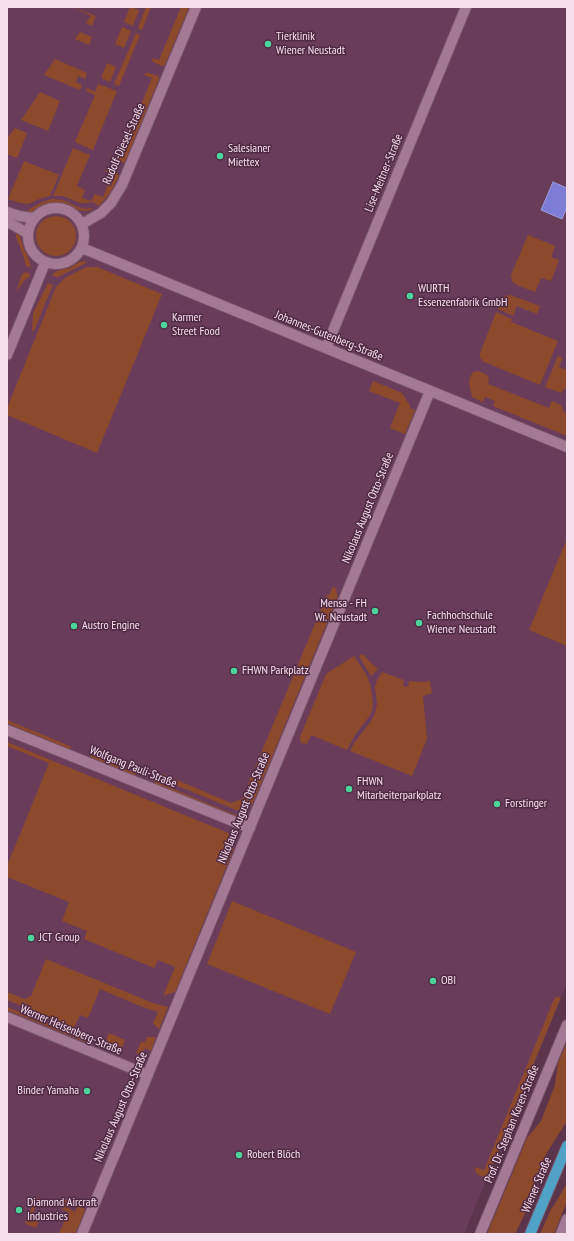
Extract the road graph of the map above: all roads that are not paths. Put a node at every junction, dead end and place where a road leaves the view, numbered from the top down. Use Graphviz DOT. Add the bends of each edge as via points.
graph roads {
  1 [pos="196,7"];
  2 [pos="466,7"];
  3 [pos="7,212"];
  4 [pos="7,222"];
  5 [pos="82,224"];
  6 [pos="30,226"];
  7 [pos="82,248"];
  8 [pos="45,263"];
  9 [pos="326,348"];
  10 [pos="7,355"];
  11 [pos="430,391"];
  12 [pos="567,447"];
  13 [pos="7,730"];
  14 [pos="250,828"];
  15 [pos="7,1017"];
  16 [pos="567,1025"];
  17 [pos="148,1075"];
  18 [pos="567,1146"];
  19 [pos="567,1219"];
  20 [pos="82,1234"];
  21 [pos="480,1234"];
  22 [pos="530,1234"];
  23 [pos="561,1234"];
  1 -- 5 [label="street, Rudolf-Diesel-Straße" via="122,185 111,203"];
  2 -- 9 [label="street, Lise-Meitner-Straße"];
  3 -- 6 [label="street" via="19,216"];
  4 -- 6 [label="street" via="15,226"];
  5 -- 6 [label="street" via="75,215 64,208 52,208 42,211"];
  5 -- 7 [label="street"];
  6 -- 8 [label="street" via="27,242 36,258"];
  7 -- 8 [label="street" via="77,256 68,262 56,265"];
  7 -- 9 [label="street, Johannes-Gutenberg-Straße"];
  8 -- 10 [label="street"];
  9 -- 11 [label="street, Johannes-Gutenberg-Straße"];
  11 -- 12 [label="street, Johannes-Gutenberg-Straße"];
  11 -- 14 [label="street, Nikolaus August Otto-Straße"];
  13 -- 14 [label="street, Wolfgang Pauli-Straße"];
  14 -- 17 [label="street, Nikolaus August Otto-Straße"];
  15 -- 17 [label="street, Werner Heisenberg-Straße"];
  16 -- 21 [label="street, Prof. Dr. Stephan Koren-Straße"];
  17 -- 20 [label="street, Nikolaus August Otto-Straße"];
  18 -- 22 [label="main road, Wiener Straße"];
  19 -- 23 [label="street"];
}
